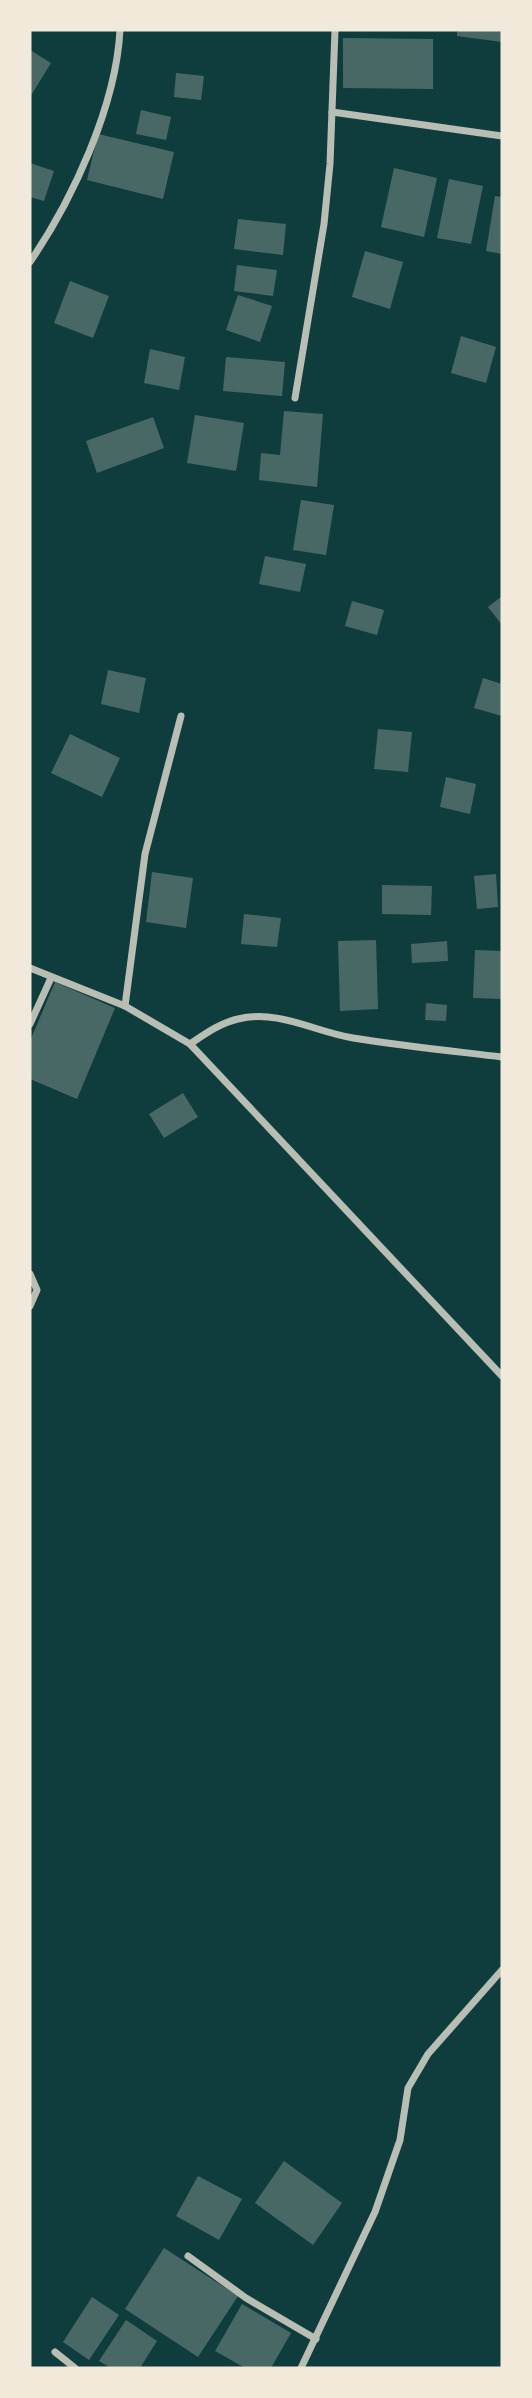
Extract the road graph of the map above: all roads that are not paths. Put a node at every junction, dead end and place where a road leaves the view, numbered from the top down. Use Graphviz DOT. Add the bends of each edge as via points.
graph roads {
  1 [pos="120,30"];
  2 [pos="335,30"];
  3 [pos="332,112"];
  4 [pos="502,136"];
  5 [pos="30,262"];
  6 [pos="295,398"];
  7 [pos="181,716"];
  8 [pos="30,968"];
  9 [pos="51,978"];
  10 [pos="125,1006"];
  11 [pos="30,1024"];
  12 [pos="190,1044"];
  13 [pos="502,1057"];
  14 [pos="30,1274"];
  15 [pos="30,1306"];
  16 [pos="502,1377"];
  17 [pos="502,1970"];
  18 [pos="188,2256"];
  19 [pos="316,2339"];
  20 [pos="55,2353"];
  21 [pos="75,2368"];
  22 [pos="300,2368"];
  1 -- 5 [label="street" via="102,119 60,211"];
  2 -- 3 [label="street"];
  3 -- 4 [label="street"];
  3 -- 6 [label="street" via="324,224"];
  7 -- 10 [label="street" via="145,854"];
  8 -- 9 [label="street"];
  9 -- 10 [label="street"];
  9 -- 11 [label="street"];
  10 -- 12 [label="street"];
  12 -- 13 [label="street" via="217,1027 255,1017 300,1022 351,1038"];
  12 -- 16 [label="street"];
  14 -- 15 [label="street" via="37,1290"];
  17 -- 19 [label="street" via="428,2054 408,2088 389,2175"];
  18 -- 19 [label="street" via="246,2298"];
  19 -- 22 [label="street"];
  20 -- 21 [label="street"];
}
